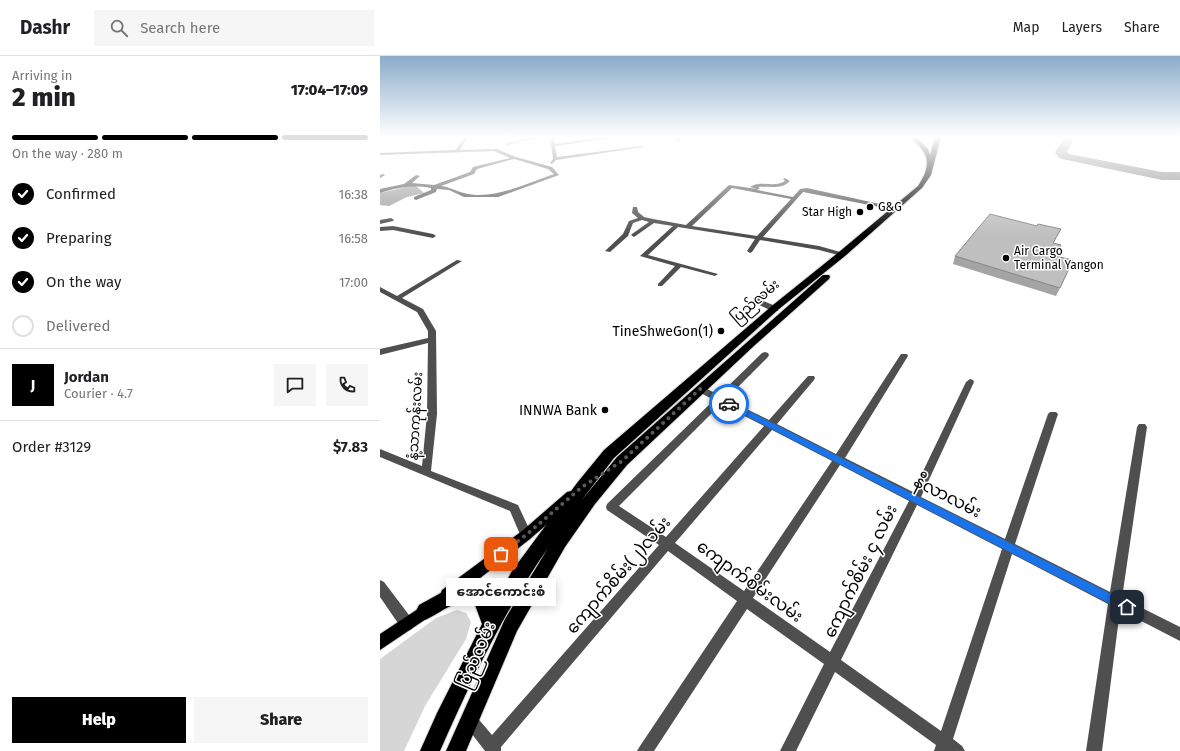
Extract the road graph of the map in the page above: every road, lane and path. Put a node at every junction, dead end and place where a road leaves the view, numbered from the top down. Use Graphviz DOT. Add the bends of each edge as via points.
graph roads {
  1 [pos="474,169"];
  2 [pos="551,169"];
  3 [pos="929,169"];
  4 [pos="934,169"];
  5 [pos="418,176"];
  6 [pos="785,179"];
  7 [pos="406,185"];
  8 [pos="434,187"];
  9 [pos="450,189"];
  10 [pos="808,190"];
  11 [pos="380,191"];
  12 [pos="416,198"];
  13 [pos="793,198"];
  14 [pos="426,199"];
  15 [pos="635,208"];
  16 [pos="896,208"];
  17 [pos="642,218"];
  18 [pos="391,220"];
  19 [pos="652,221"];
  20 [pos="380,222"];
  21 [pos="677,225"];
  22 [pos="686,226"];
  23 [pos="380,230"];
  24 [pos="634,235"];
  25 [pos="433,236"];
  26 [pos="759,238"];
  27 [pos="608,251"];
  28 [pos="750,251"];
  29 [pos="842,254"];
  30 [pos="459,261"];
  31 [pos="680,266"];
  32 [pos="715,274"];
  33 [pos="660,285"];
  34 [pos="380,289"];
  35 [pos="761,296"];
  36 [pos="398,298"];
  37 [pos="775,309"];
  38 [pos="432,340"];
  39 [pos="380,352"];
  40 [pos="765,355"];
  41 [pos="904,356"];
  42 [pos="811,378"];
  43 [pos="970,382"];
  44 [pos="700,389"];
  45 [pos="720,399"];
  46 [pos="1053,414"];
  47 [pos="770,425"];
  48 [pos="1142,427"];
  49 [pos="380,453"];
  50 [pos="838,460"];
  51 [pos="622,461"];
  52 [pos="426,473"];
  53 [pos="582,487"];
  54 [pos="915,499"];
  55 [pos="528,533"];
  56 [pos="553,540"];
  57 [pos="667,544"];
  58 [pos="1008,546"];
  59 [pos="380,586"];
  60 [pos="746,599"];
  61 [pos="1115,601"];
  62 [pos="425,611"];
  63 [pos="407,624"];
  64 [pos="491,625"];
  65 [pos="511,625"];
  66 [pos="1180,634"];
  67 [pos="380,643"];
  68 [pos="833,662"];
  69 [pos="470,720"];
  70 [pos="944,747"];
  71 [pos="493,749"];
  72 [pos="430,751"];
  73 [pos="456,751"];
  74 [pos="645,751"];
  75 [pos="788,751"];
  76 [pos="957,751"];
  77 [pos="1094,751"];
  1 -- 8 [label="street" via="472,173"];
  2 -- 9 [label="street" via="557,175 498,195 464,195"];
  3 -- 16 [label="highway, ပြည်လမ်း" via="924,182"];
  4 -- 44 [label="highway, ပြည်လမ်း" via="924,188"];
  5 -- 7 [label="street"];
  6 -- 10 [label="street" via="788,181 781,186 753,187 788,194 797,189"];
  7 -- 8 [label="street"];
  7 -- 11 [label="street"];
  8 -- 9 [label="street"];
  8 -- 12 [label="street" via="434,191"];
  9 -- 14 [label="street"];
  10 -- 13 [label="street" via="802,190"];
  10 -- 16 [label="street"];
  13 -- 22 [label="street" via="731,186"];
  13 -- 26 [label="street"];
  15 -- 17 [label="street" via="635,213"];
  16 -- 29 [label="highway, ပြည်လမ်း"];
  17 -- 19 [label="street"];
  17 -- 27 [label="street" via="631,222 626,235"];
  18 -- 20 [label="street"];
  19 -- 21 [label="street"];
  19 -- 24 [label="street"];
  21 -- 22 [label="street"];
  21 -- 31 [label="street" via="643,256"];
  22 -- 26 [label="street"];
  23 -- 25 [label="street" via="393,228"];
  26 -- 28 [label="street"];
  26 -- 29 [label="street"];
  29 -- 37 [label="highway, ပြည်လမ်း"];
  30 -- 36 [label="street"];
  31 -- 32 [label="street"];
  31 -- 33 [label="street"];
  34 -- 36 [label="street, နံ့သာကုန်းလမ်း"];
  35 -- 37 [label="street" via="756,300"];
  36 -- 38 [label="street, နံ့သာကုန်းလမ်း" via="420,311 432,331"];
  37 -- 53 [label="highway, ပြည်လမ်း" via="609,454"];
  38 -- 39 [label="street"];
  38 -- 52 [label="street, နံ့သာကုန်းလမ်း" via="432,414"];
  40 -- 45 [label="street"];
  41 -- 50 [label="street"];
  42 -- 47 [label="street, ကျောက်စိမ်း(၂)လမ်း"];
  43 -- 54 [label="street, ကျောက်စိမ်း ၄ လမ်း"];
  44 -- 45 [label="street, နီလာလမ်း"];
  44 -- 51 [label="highway, ပြည်လမ်း"];
  45 -- 47 [label="street, နီလာလမ်း"];
  45 -- 57 [label="street, ကျောက်စိမ်းလမ်း" via="611,507"];
  46 -- 58 [label="street"];
  47 -- 50 [label="street, နီလာလမ်း"];
  47 -- 57 [label="street, ကျောက်စိမ်း(၂)လမ်း"];
  48 -- 61 [label="street"];
  49 -- 52 [label="street"];
  50 -- 54 [label="street, နီလာလမ်း"];
  50 -- 60 [label="street"];
  51 -- 53 [label="main road, ပြည်လမ်း"];
  51 -- 56 [label="highway, ပြည်လမ်း"];
  52 -- 55 [label="street, နံ့သာကုန်းလမ်း" via="514,508"];
  53 -- 55 [label="main road"];
  53 -- 56 [label="highway, ပြည်လမ်း"];
  54 -- 58 [label="street, နီလာလမ်း"];
  54 -- 68 [label="street, ကျောက်စိမ်း ၄ လမ်း"];
  55 -- 56 [label="main road"];
  55 -- 62 [label="main road"];
  56 -- 64 [label="highway, ပြည်လမ်း" via="518,577"];
  56 -- 65 [label="highway, ပြည်လမ်း"];
  57 -- 60 [label="street, ကျောက်စိမ်းလမ်း"];
  57 -- 71 [label="street, ကျောက်စိမ်း(၂)လမ်း"];
  58 -- 61 [label="street, နီလာလမ်း"];
  58 -- 70 [label="street"];
  59 -- 63 [label="street"];
  60 -- 68 [label="street, ကျောက်စိမ်းလမ်း"];
  60 -- 74 [label="street"];
  61 -- 66 [label="street, နီလာလမ်း"];
  61 -- 77 [label="street"];
  62 -- 63 [label="main road"];
  62 -- 64 [label="highway" via="448,597 465,593 481,598"];
  63 -- 67 [label="main road"];
  64 -- 65 [label="highway"];
  64 -- 72 [label="highway, ပြည်လမ်း"];
  65 -- 69 [label="highway, ပြည်လမ်း"];
  68 -- 70 [label="street, ကျောက်စိမ်းလမ်း"];
  68 -- 75 [label="street, ကျောက်စိမ်း ၄ လမ်း"];
  69 -- 71 [label="street"];
  69 -- 73 [label="highway, ပြည်လမ်း"];
  70 -- 76 [label="street, ကျောက်စိမ်းလမ်း"];
}
